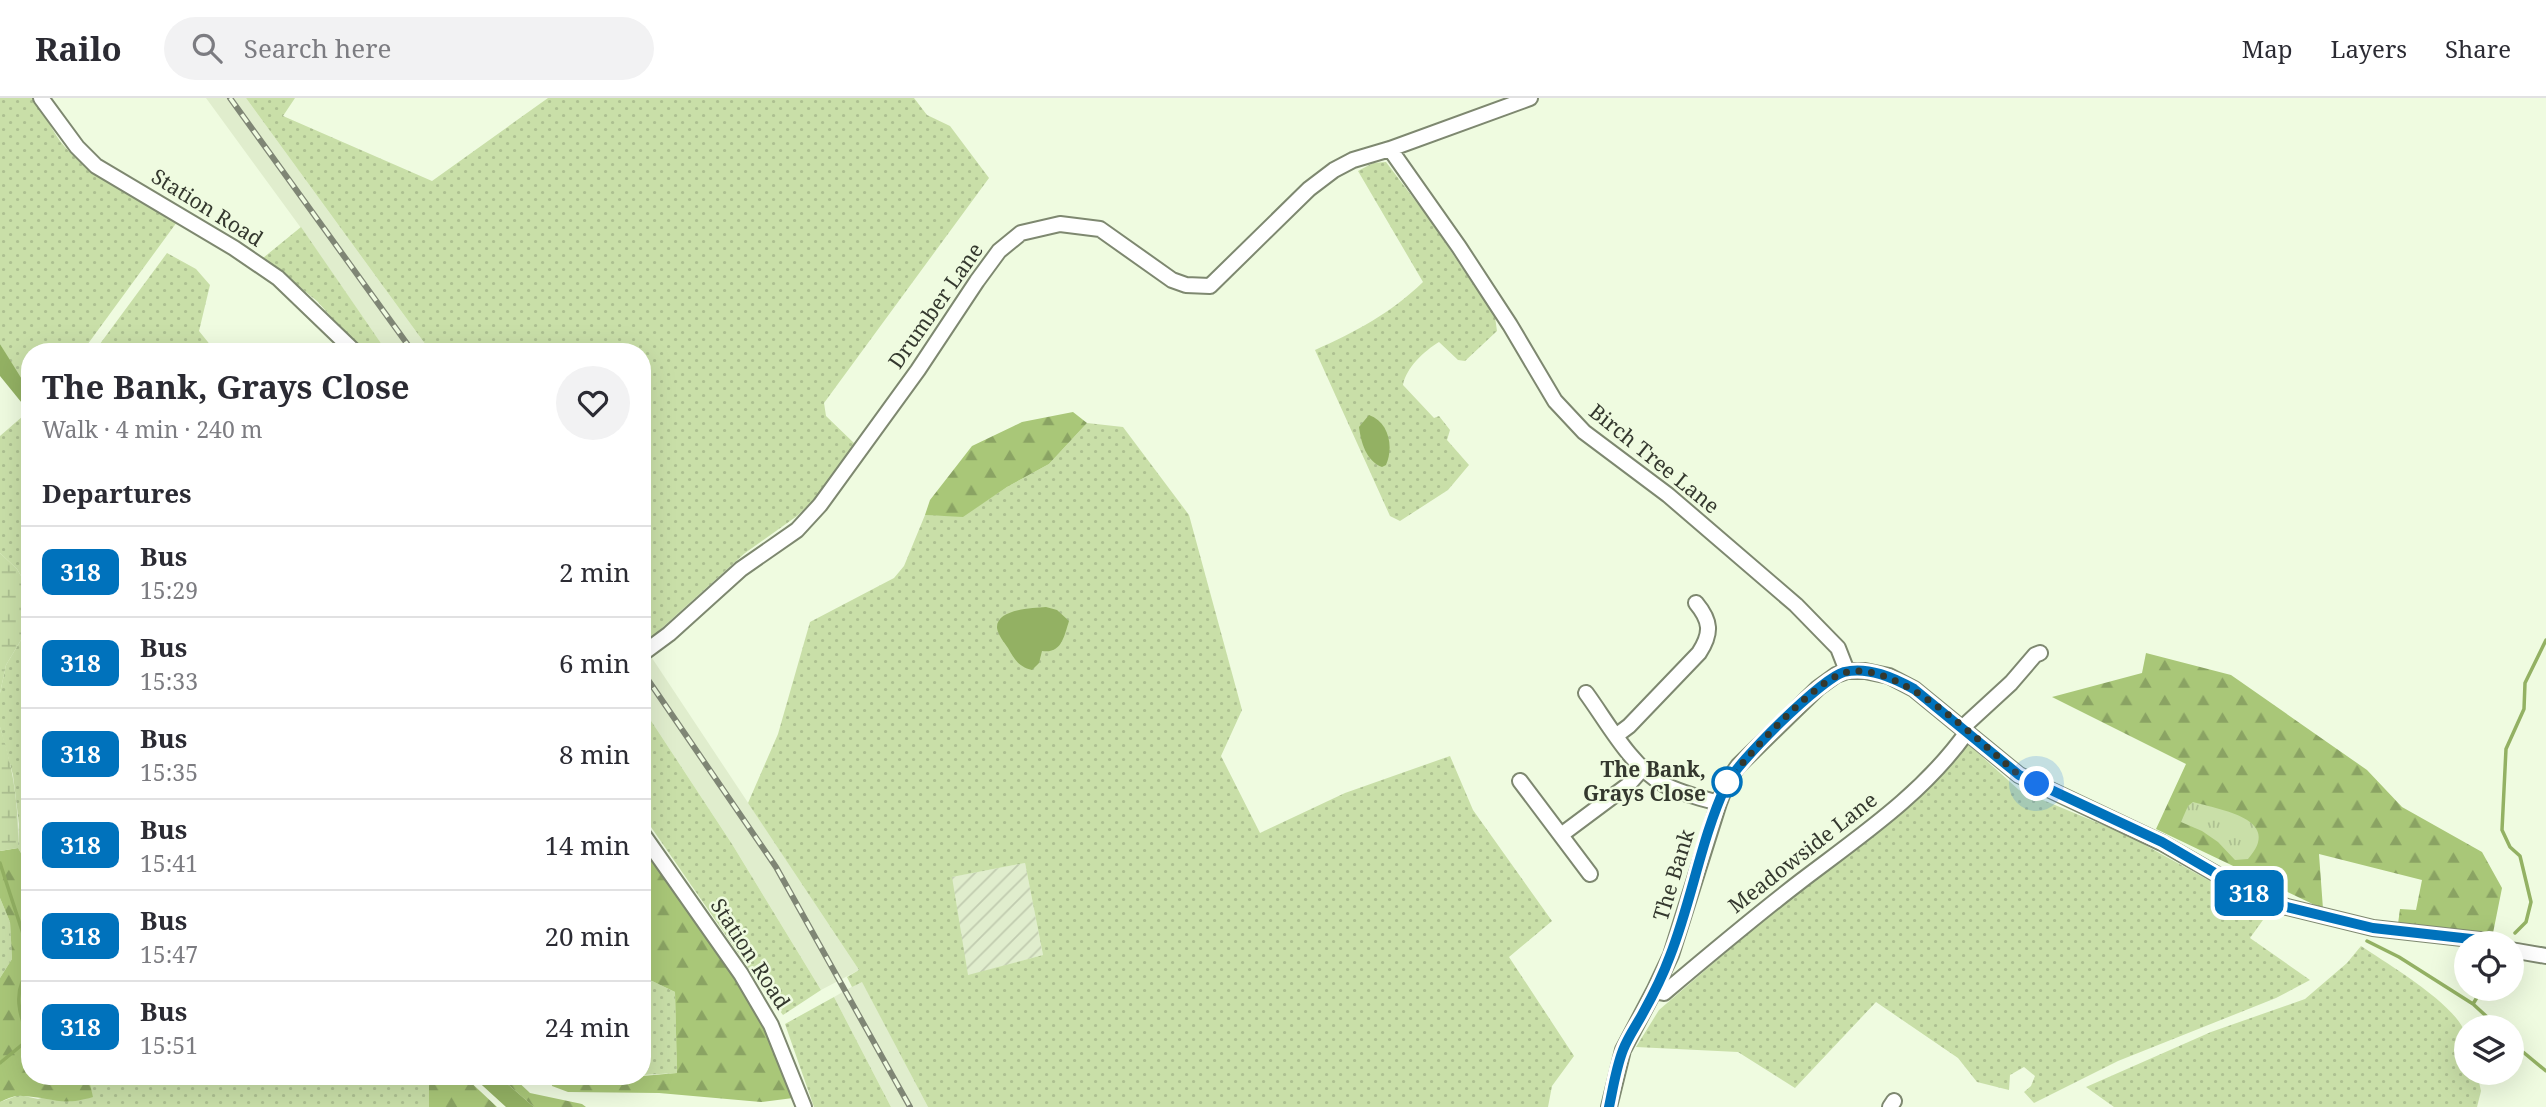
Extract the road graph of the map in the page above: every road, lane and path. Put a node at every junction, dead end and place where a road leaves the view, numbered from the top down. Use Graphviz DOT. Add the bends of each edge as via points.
graph roads {
  1 [pos="41,98"];
  2 [pos="1530,98"];
  3 [pos="1390,149"];
  4 [pos="346,343"];
  5 [pos="1696,603"];
  6 [pos="651,647"];
  7 [pos="2040,653"];
  8 [pos="1847,671"];
  9 [pos="1586,693"];
  10 [pos="1965,730"];
  11 [pos="1617,735"];
  12 [pos="1643,768"];
  13 [pos="1520,781"];
  14 [pos="1719,803"];
  15 [pos="1561,835"];
  16 [pos="651,846"];
  17 [pos="1590,873"];
  18 [pos="2454,937"];
  19 [pos="2524,952"];
  20 [pos="2546,956"];
  21 [pos="1654,991"];
  22 [pos="804,1107"];
  23 [pos="1609,1107"];
  1 -- 4 [label="street, Station Road" via="76,148 96,166 278,278"];
  2 -- 3 [label="street"];
  3 -- 6 [label="street, Drumber Lane" via="1353,160 1317,182 1210,286 1172,280 1100,229 1060,224 1021,233 999,251 813,513"];
  3 -- 8 [label="street, Birch Tree Lane" via="1496,303 1555,401 1584,432 1668,495 1796,605 1838,648"];
  5 -- 11 [label="street" via="1710,627 1705,643"];
  7 -- 10 [label="street"];
  8 -- 10 [label="street" via="1889,676 1914,689"];
  8 -- 14 [label="street, The Bank" via="1818,688 1751,752 1727,782"];
  9 -- 11 [label="street"];
  10 -- 18 [label="street" via="2019,775 2162,842 2251,894 2373,928"];
  10 -- 21 [label="street, Meadowside Lane" via="1952,753 1913,793 1664,993"];
  11 -- 12 [label="street"];
  12 -- 14 [label="street" via="1672,788"];
  12 -- 15 [label="street" via="1628,785"];
  13 -- 15 [label="street"];
  14 -- 21 [label="street, The Bank" via="1671,955"];
  15 -- 17 [label="street"];
  16 -- 22 [label="street, Station Road" via="771,1025"];
  19 -- 20 [label="street"];
  21 -- 23 [label="street, The Bank" via="1623,1050"];
}
